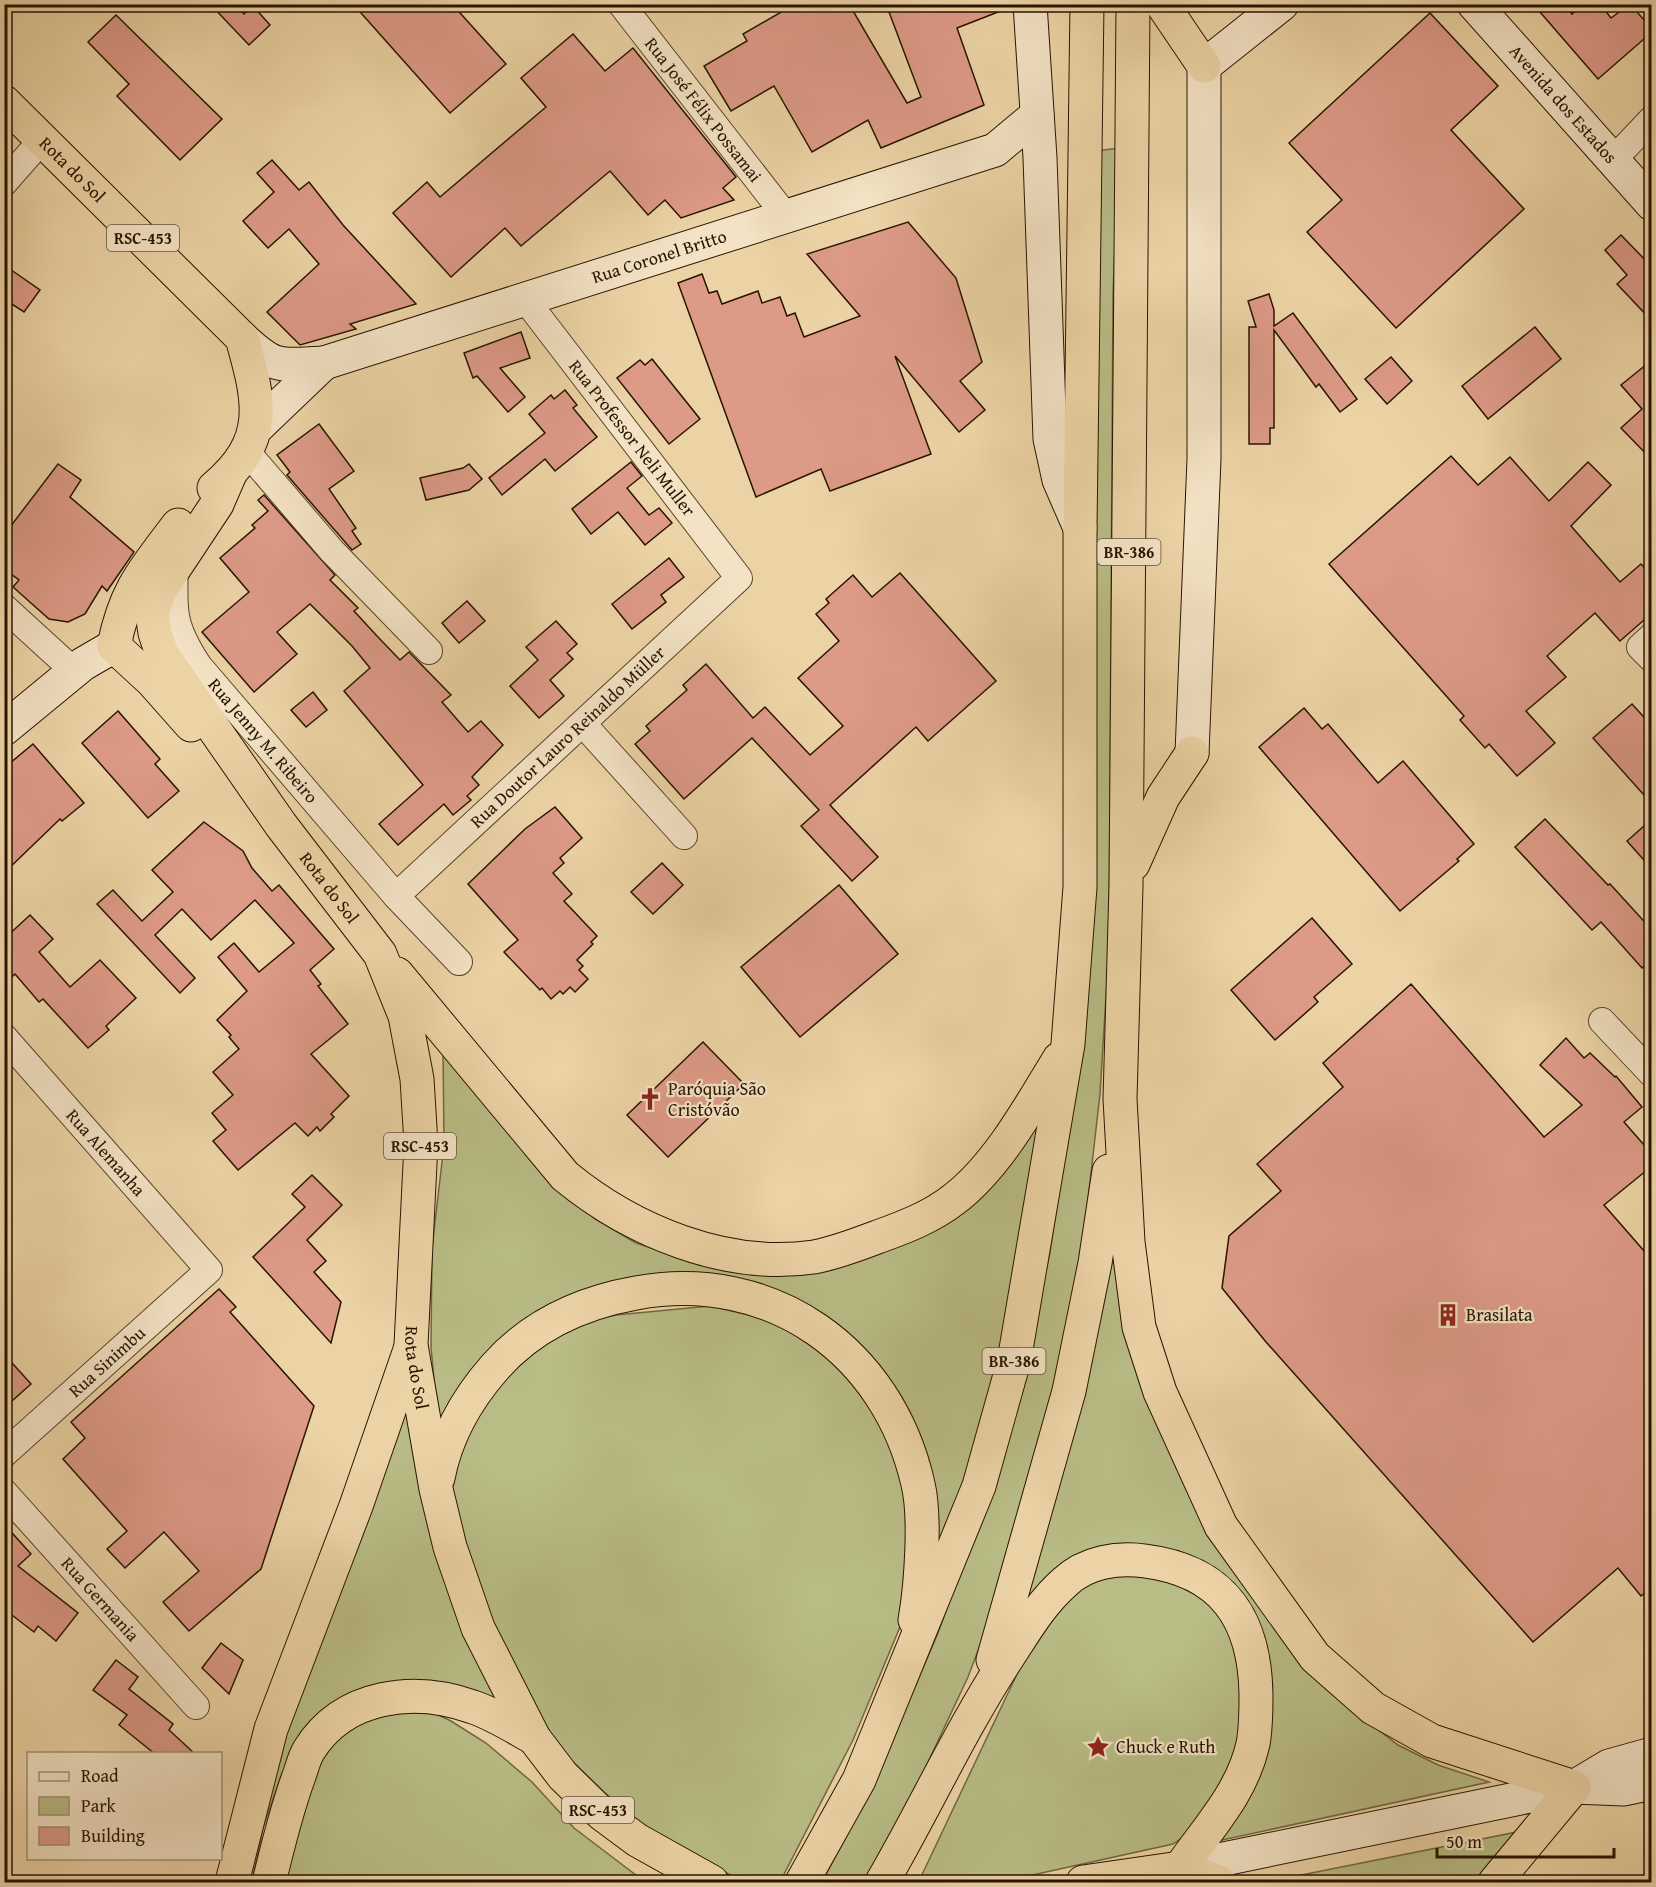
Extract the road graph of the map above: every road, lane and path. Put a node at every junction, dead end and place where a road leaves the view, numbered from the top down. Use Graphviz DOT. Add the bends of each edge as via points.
graph roads {
  1 [pos="621,4"];
  2 [pos="1030,4"];
  3 [pos="1087,4"];
  4 [pos="1132,4"];
  5 [pos="1162,4"];
  6 [pos="1282,4"];
  7 [pos="1474,4"];
  8 [pos="1204,66"];
  9 [pos="4,102"];
  10 [pos="1037,115"];
  11 [pos="1652,119"];
  12 [pos="41,141"];
  13 [pos="995,150"];
  14 [pos="1040,158"];
  15 [pos="1612,160"];
  16 [pos="4,183"];
  17 [pos="1652,204"];
  18 [pos="785,215"];
  19 [pos="525,299"];
  20 [pos="242,338"];
  21 [pos="324,363"];
  22 [pos="244,452"];
  23 [pos="1080,528"];
  24 [pos="175,566"];
  25 [pos="740,578"];
  26 [pos="4,607"];
  27 [pos="152,614"];
  28 [pos="114,646"];
  29 [pos="429,651"];
  30 [pos="74,671"];
  31 [pos="584,725"];
  32 [pos="4,729"];
  33 [pos="223,738"];
  34 [pos="1192,753"];
  35 [pos="281,825"];
  36 [pos="684,836"];
  37 [pos="1126,886"];
  38 [pos="396,896"];
  39 [pos="380,954"];
  40 [pos="459,962"];
  41 [pos="1602,1021"];
  42 [pos="4,1036"];
  43 [pos="1068,1044"];
  44 [pos="1652,1074"];
  45 [pos="1120,1099"];
  46 [pos="209,1270"];
  47 [pos="411,1345"];
  48 [pos="4,1454"];
  49 [pos="436,1489"];
  50 [pos="4,1492"];
  51 [pos="907,1664"];
  52 [pos="982,1696"];
  53 [pos="196,1706"];
  54 [pos="534,1737"];
  55 [pos="1652,1754"];
  56 [pos="1652,1784"];
  57 [pos="1574,1787"];
  58 [pos="1180,1868"];
  59 [pos="232,1882"];
  60 [pos="269,1882"];
  61 [pos="712,1882"];
  62 [pos="802,1882"];
  63 [pos="882,1882"];
  64 [pos="1083,1882"];
  65 [pos="1219,1882"];
  66 [pos="1495,1882"];
  1 -- 18 [label="street, Rua José Félix Possamai"];
  2 -- 10 [label="street"];
  3 -- 23 [label="highway, BR-386"];
  4 -- 37 [label="highway, BR-386"];
  5 -- 8 [label="highway"];
  6 -- 8 [label="street"];
  7 -- 15 [label="street, Avenida dos Estados"];
  8 -- 34 [label="street" via="1204,459"];
  9 -- 12 [label="highway, Rota do Sol / RSC-453"];
  10 -- 13 [label="street, Rua Coronel Britto"];
  10 -- 14 [label="street"];
  11 -- 15 [label="street"];
  12 -- 16 [label="street"];
  12 -- 20 [label="highway, Rota do Sol / RSC-453"];
  13 -- 14 [label="street, Rua Coronel Britto"];
  13 -- 18 [label="street, Rua Coronel Britto"];
  14 -- 23 [label="street" via="1050,439 1059,480"];
  15 -- 17 [label="street, Avenida dos Estados"];
  18 -- 19 [label="street, Rua Coronel Britto"];
  19 -- 21 [label="street, Rua Coronel Britto"];
  19 -- 25 [label="street, Rua Professor Neli Muller"];
  20 -- 21 [label="street" via="266,360"];
  20 -- 22 [label="highway, Rota do Sol / RSC-453" via="254,381"];
  21 -- 22 [label="street"];
  22 -- 24 [label="highway, Rota do Sol / RSC-453" via="217,504"];
  22 -- 28 [label="highway" via="187,516 133,586"];
  22 -- 29 [label="street"];
  23 -- 43 [label="highway, BR-386" via="1080,887"];
  24 -- 27 [label="highway, Rota do Sol / RSC-453" via="160,590"];
  24 -- 38 [label="street, Rua Jenny M. Ribeiro" via="175,621 183,643"];
  25 -- 31 [label="street, Rua Doutor Lauro Reinaldo Müller"];
  26 -- 30 [label="street"];
  27 -- 28 [label="highway"];
  27 -- 33 [label="highway, Rota do Sol / RSC-453" via="162,654"];
  28 -- 30 [label="street"];
  28 -- 33 [label="highway" via="146,658"];
  28 -- 35 [label="highway, Rota do Sol / RSC-453" via="152,681"];
  30 -- 32 [label="street"];
  31 -- 36 [label="street"];
  31 -- 38 [label="street, Rua Doutor Lauro Reinaldo Müller"];
  33 -- 35 [label="highway, Rota do Sol / RSC-453"];
  34 -- 37 [label="highway" via="1148,826"];
  35 -- 39 [label="highway, Rota do Sol / RSC-453"];
  37 -- 45 [label="highway, BR-386"];
  38 -- 40 [label="street, Rua Jenny M. Ribeiro"];
  39 -- 43 [label="highway" via="565,1176 595,1201 669,1237 718,1251 767,1258 815,1257 913,1224 954,1200 993,1159 1025,1116"];
  39 -- 47 [label="highway, Rota do Sol / RSC-453" via="405,1016 417,1078 421,1144"];
  41 -- 44 [label="street"];
  42 -- 46 [label="street, Rua Alemanha"];
  43 -- 51 [label="highway, BR-386" via="1014,1361 979,1486"];
  45 -- 52 [label="highway, BR-386" via="1095,1263 1070,1391"];
  45 -- 57 [label="highway" via="1128,1242 1139,1327 1160,1392 1221,1526 1315,1657 1373,1708 1432,1741"];
  46 -- 48 [label="street, Rua Sinimbu"];
  47 -- 49 [label="highway, Rota do Sol / RSC-453"];
  47 -- 59 [label="highway" via="356,1506 271,1729"];
  49 -- 51 [label="highway" via="442,1453 475,1389 532,1332 568,1312 616,1296 667,1287 714,1290 800,1316 825,1333 881,1392 904,1438 919,1486 916,1610"];
  49 -- 54 [label="highway, Rota do Sol / RSC-453" via="450,1547 478,1628"];
  50 -- 53 [label="street, Rua Germania"];
  51 -- 62 [label="highway, BR-386" via="859,1780"];
  52 -- 58 [label="highway" via="1033,1618 1066,1580 1097,1563 1130,1559 1160,1563 1186,1569 1211,1584 1231,1605 1250,1638 1256,1672 1253,1743 1244,1774 1224,1810"];
  52 -- 63 [label="highway, BR-386"];
  54 -- 60 [label="highway" via="473,1707 428,1696 397,1695 365,1704 335,1721 309,1751 290,1799"];
  54 -- 61 [label="highway, Rota do Sol / RSC-453" via="563,1776 602,1814 676,1864"];
  55 -- 57 [label="street" via="1609,1766"];
  56 -- 57 [label="street" via="1623,1789"];
  57 -- 58 [label="street"];
  57 -- 66 [label="highway"];
  58 -- 64 [label="highway"];
  58 -- 65 [label="highway"];
}
